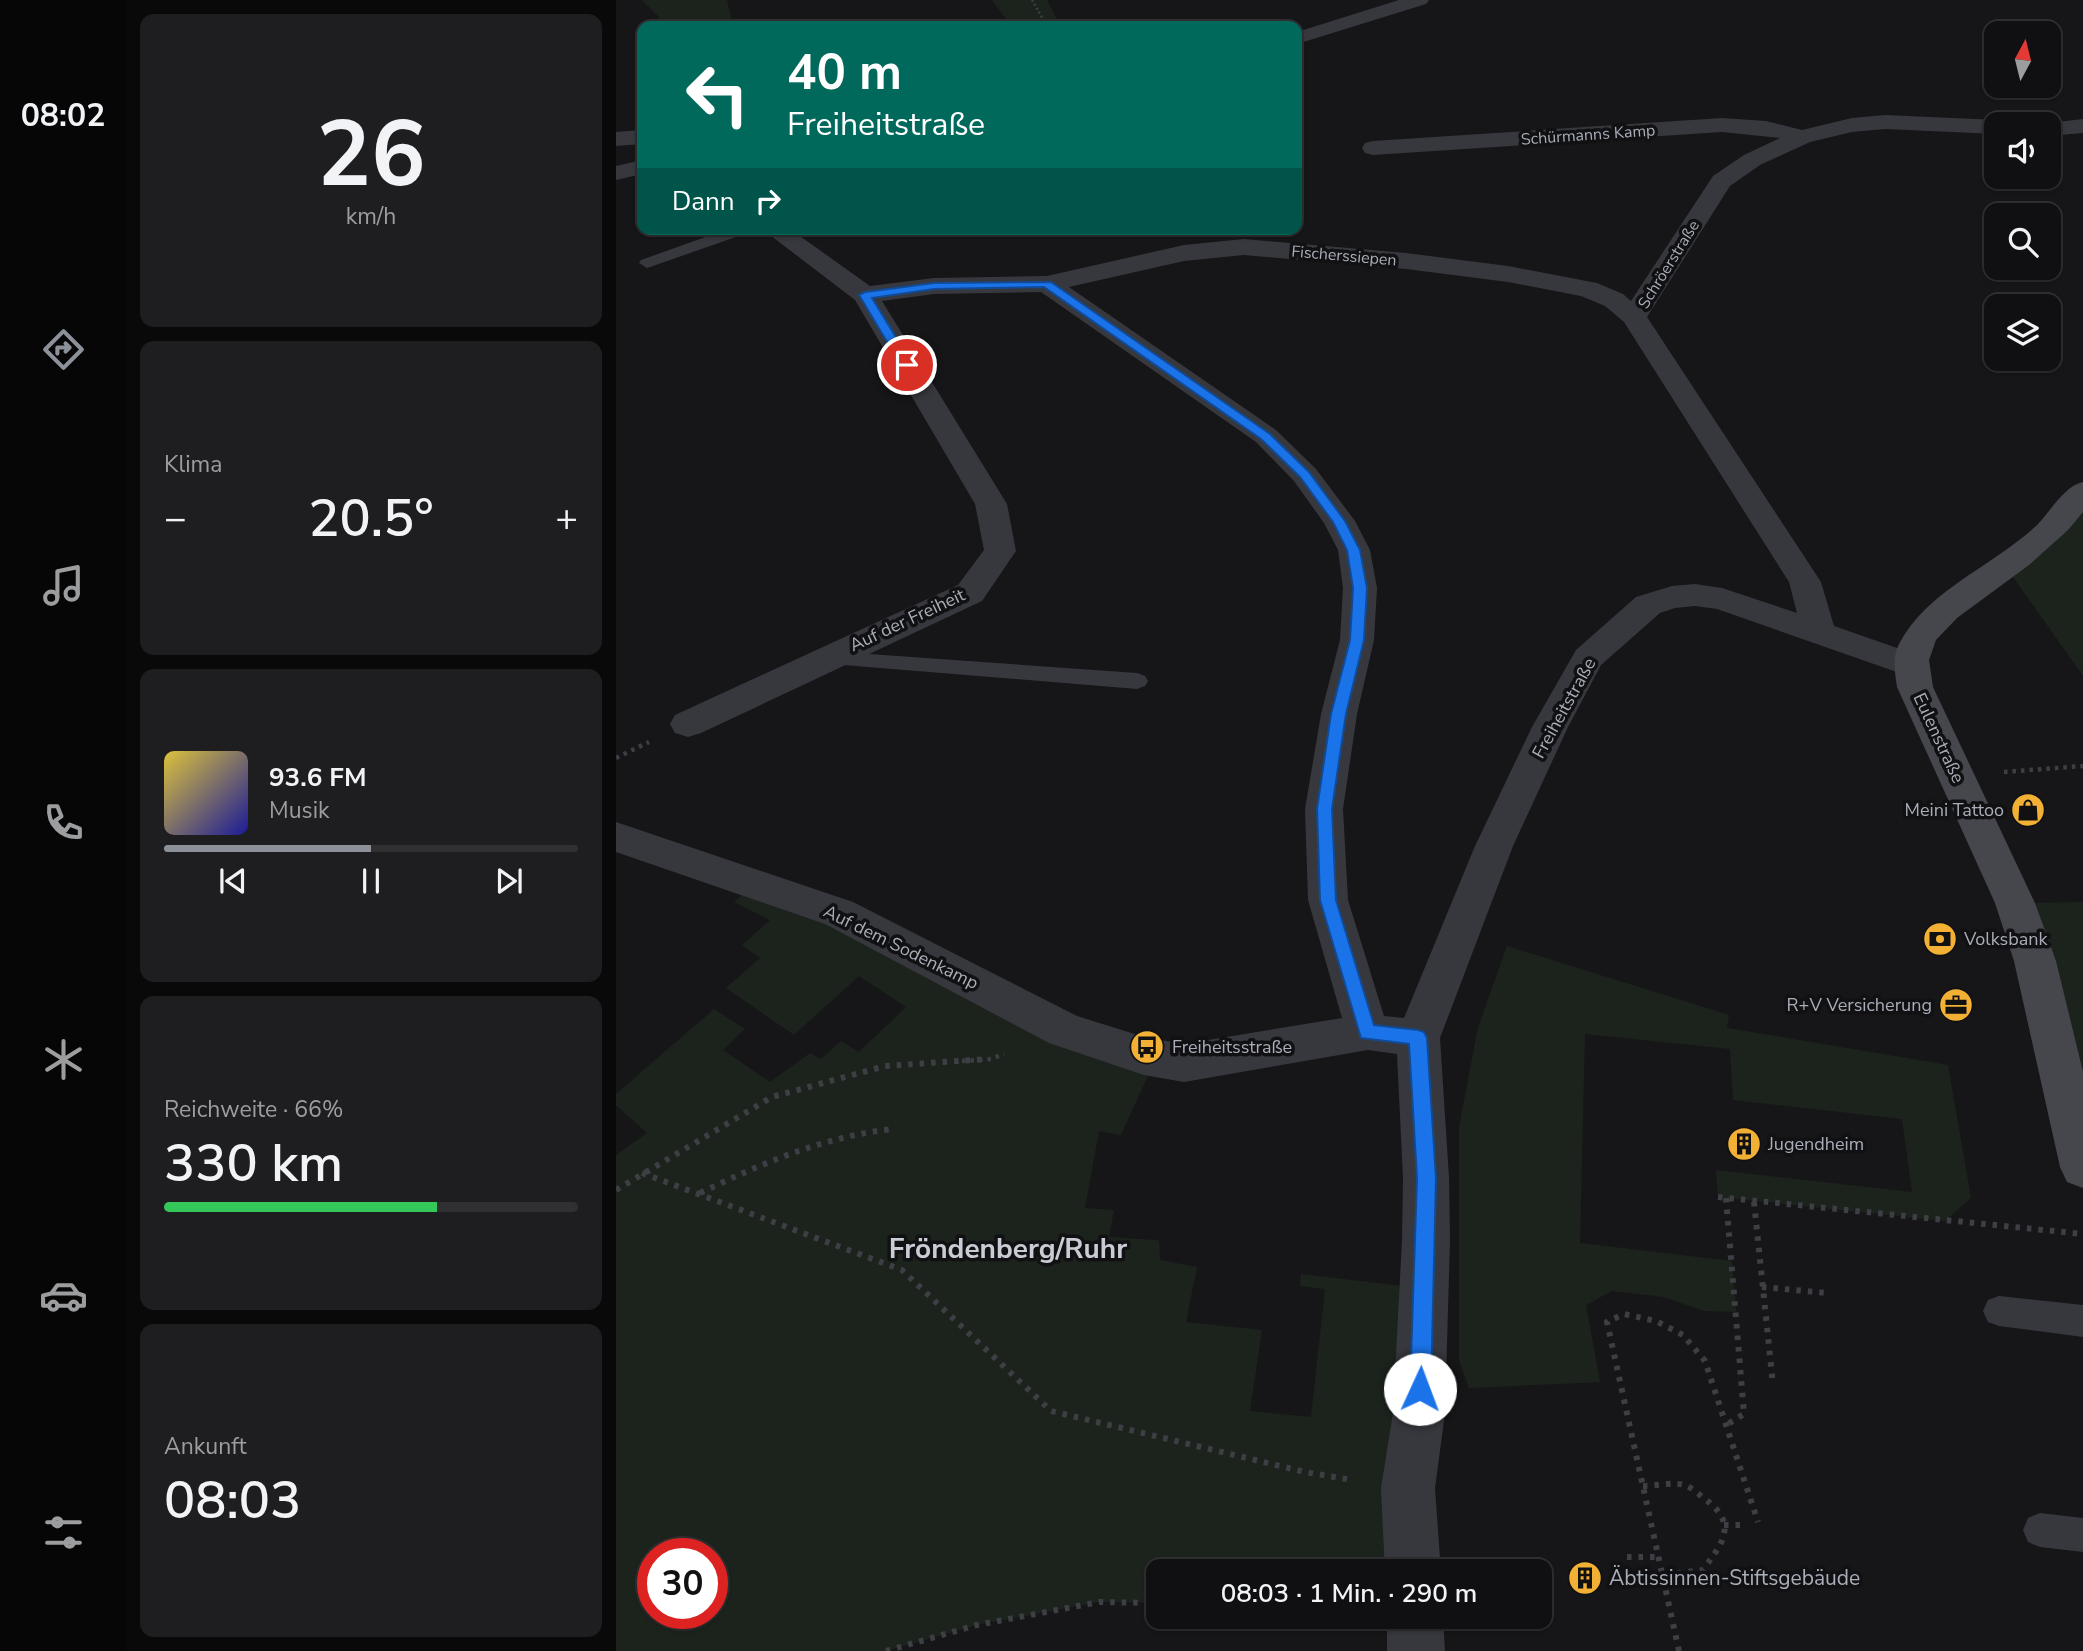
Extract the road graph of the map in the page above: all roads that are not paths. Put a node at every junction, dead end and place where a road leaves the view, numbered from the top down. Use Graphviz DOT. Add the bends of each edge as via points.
graph roads {
  1 [pos="1419,0"];
  2 [pos="1302,36"];
  3 [pos="1984,126"];
  4 [pos="2083,126"];
  5 [pos="2061,128"];
  6 [pos="637,137"];
  7 [pos="1802,137"];
  8 [pos="616,139"];
  9 [pos="1373,148"];
  10 [pos="637,168"];
  11 [pos="616,173"];
  12 [pos="727,235"];
  13 [pos="782,235"];
  14 [pos="647,263"];
  15 [pos="1047,284"];
  16 [pos="865,295"];
  17 [pos="1634,317"];
  18 [pos="2083,491"];
  19 [pos="1819,632"];
  20 [pos="827,658"];
  21 [pos="1911,665"];
  22 [pos="1136,681"];
  23 [pos="688,724"];
  24 [pos="616,836"];
  25 [pos="1368,1032"];
  26 [pos="1418,1038"];
  27 [pos="2083,1167"];
  28 [pos="1999,1311"];
  29 [pos="2083,1321"];
  30 [pos="2040,1530"];
  31 [pos="2083,1535"];
  32 [pos="1412,1559"];
  33 [pos="1415,1629"];
  34 [pos="1416,1651"];
  1 -- 2 [label="street"];
  3 -- 7 [label="street, Schröerstraße" via="1885,122"];
  4 -- 5 [label="street"];
  6 -- 8 [label="street"];
  7 -- 9 [label="street, Schürmanns Kamp" via="1766,128 1722,125"];
  7 -- 17 [label="street, Schröerstraße" via="1752,160 1721,181"];
  10 -- 11 [label="street"];
  12 -- 14 [label="lane"];
  13 -- 16 [label="street"];
  15 -- 16 [label="street" via="934,286"];
  15 -- 17 [label="street, Fischerssiepen" via="1184,253 1244,247 1508,274 1588,289 1614,300"];
  15 -- 25 [label="street" via="1266,436 1304,475 1339,521 1354,550 1360,588 1357,640 1324,809 1328,900"];
  16 -- 20 [label="street, Auf der Freiheit" via="991,504 1000,551 970,593"];
  17 -- 19 [label="street, Schröerstraße" via="1805,582"];
  18 -- 21 [label="main road" via="2059,523 1949,606 1914,646"];
  19 -- 21 [label="street, Freiheitstraße"];
  19 -- 26 [label="street, Freiheitstraße" via="1722,599 1672,597 1648,605 1588,658 1494,846"];
  20 -- 22 [label="lane"];
  20 -- 23 [label="street, Auf der Freiheit"];
  21 -- 27 [label="main road, Eulenstraße" via="1915,687 2015,903 2035,961"];
  24 -- 25 [label="street, Auf dem Sodenkamp" via="839,913 1064,1030 1144,1056 1184,1063"];
  25 -- 26 [label="street"];
  26 -- 32 [label="street" via="1426,1240 1419,1413 1408,1488"];
  28 -- 29 [label="lane"];
  30 -- 31 [label="lane"];
  33 -- 34 [label="street"];
}
